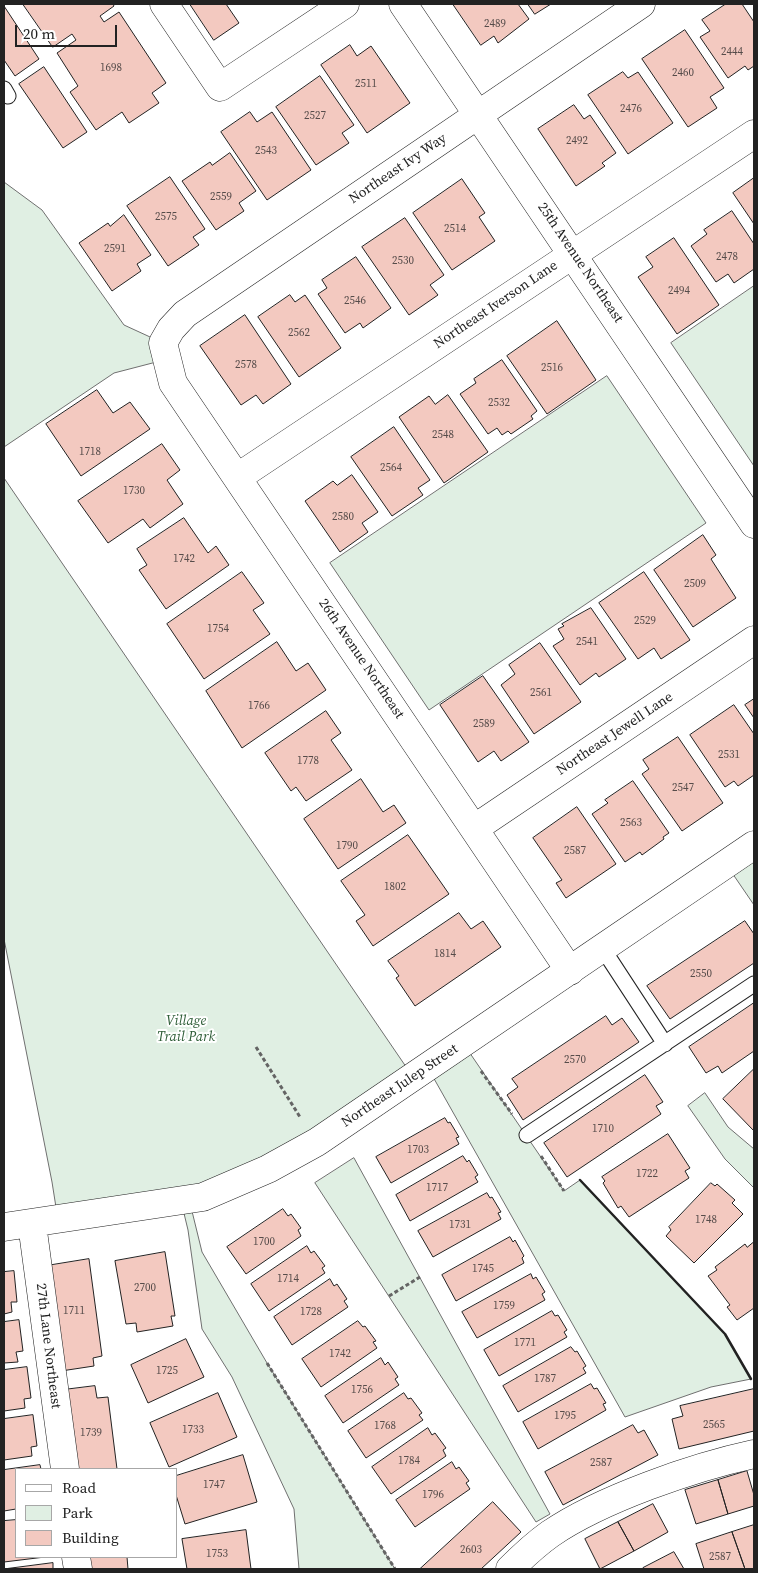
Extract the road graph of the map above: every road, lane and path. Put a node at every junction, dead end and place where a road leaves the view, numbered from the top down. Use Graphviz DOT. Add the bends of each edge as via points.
graph roads {
  1 [pos="164,4"];
  2 [pos="346,4"];
  3 [pos="403,4"];
  4 [pos="641,4"];
  5 [pos="478,114"];
  6 [pos="754,134"];
  7 [pos="574,254"];
  8 [pos="163,343"];
  9 [pos="238,477"];
  10 [pos="754,524"];
  11 [pos="754,640"];
  12 [pos="474,828"];
  13 [pos="754,845"];
  14 [pos="603,949"];
  15 [pos="570,971"];
  16 [pos="754,984"];
  17 [pos="665,1044"];
  18 [pos="256,1047"];
  19 [pos="303,1122"];
  20 [pos="527,1134"];
  21 [pos="32,1224"];
  22 [pos="4,1227"];
  23 [pos="420,1277"];
  24 [pos="389,1296"];
  25 [pos="267,1363"];
  26 [pos="754,1454"];
  27 [pos="64,1468"];
  28 [pos="395,1569"];
  29 [pos="510,1569"];
  1 -- 2 [label="street" via="220,87"];
  3 -- 5 [label="street, 25th Avenue Northeast"];
  4 -- 5 [label="street, Northeast Ivy Way"];
  5 -- 7 [label="street, 25th Avenue Northeast"];
  5 -- 8 [label="street, Northeast Ivy Way" via="186,314"];
  6 -- 7 [label="street, Northeast Iverson Lane"];
  7 -- 9 [label="street, Northeast Iverson Lane"];
  7 -- 10 [label="street, 25th Avenue Northeast"];
  8 -- 9 [label="street, 26th Avenue Northeast" via="173,383"];
  9 -- 12 [label="street, 26th Avenue Northeast"];
  11 -- 12 [label="street, Northeast Jewell Lane"];
  12 -- 15 [label="street, 26th Avenue Northeast"];
  13 -- 14 [label="street, Northeast Julep Street"];
  14 -- 15 [label="street, Northeast Julep Street"];
  14 -- 17 [label="lane"];
  15 -- 21 [label="street, Northeast Julep Street" via="317,1142 237,1184 203,1197"];
  16 -- 17 [label="lane"];
  17 -- 20 [label="lane"];
  18 -- 19 [label="path"];
  21 -- 22 [label="street, Northeast Julep Street"];
  21 -- 27 [label="street, 27th Lane Northeast"];
  23 -- 24 [label="path"];
  25 -- 28 [label="path"];
  26 -- 29 [label="street" via="672,1478 602,1506 548,1535"];
}
